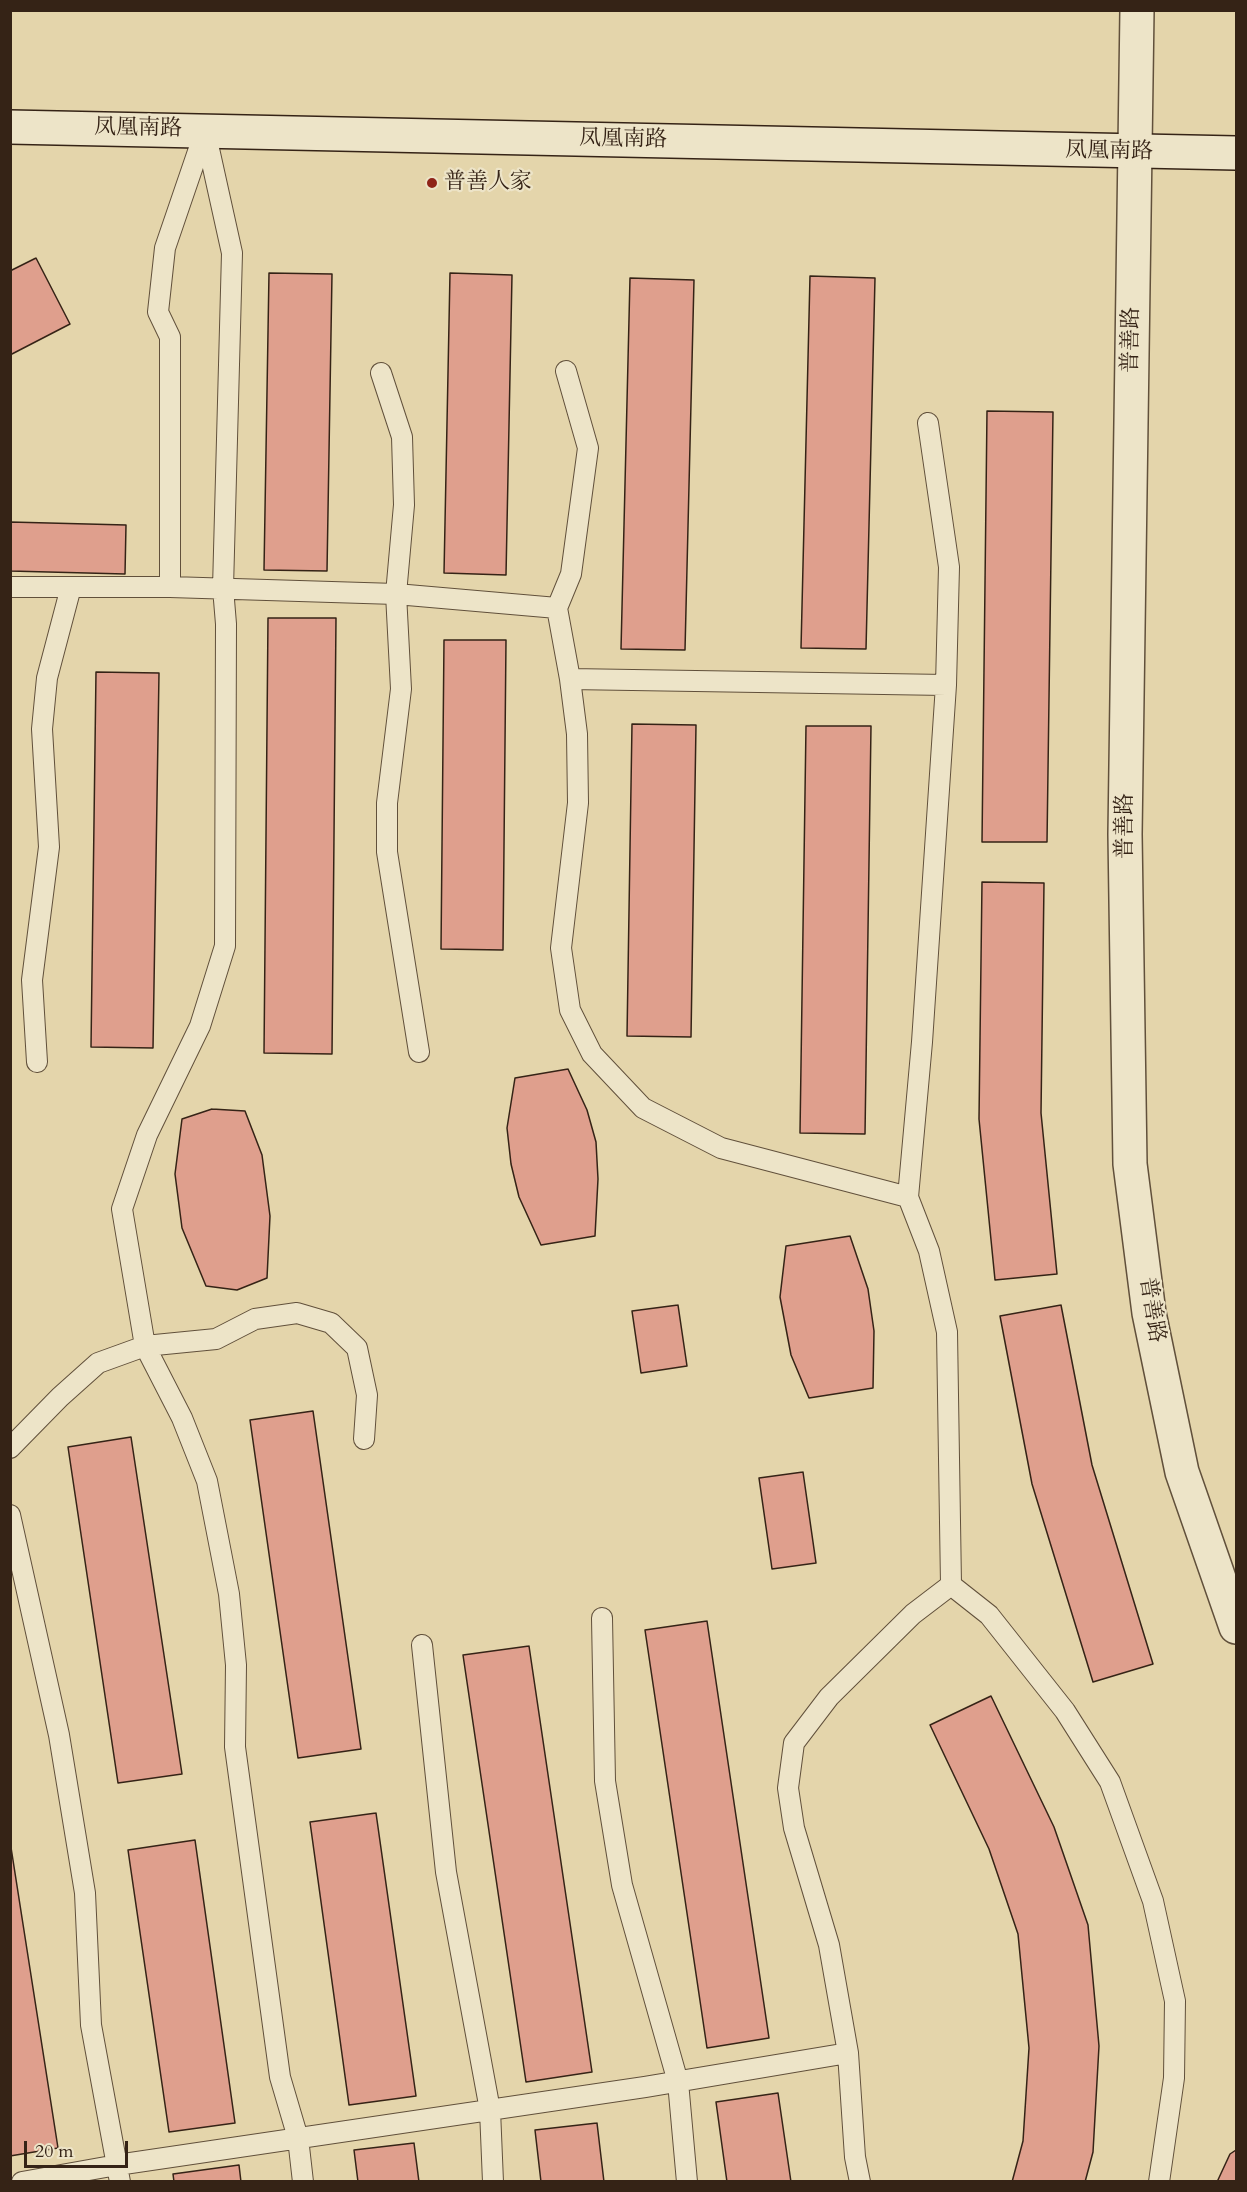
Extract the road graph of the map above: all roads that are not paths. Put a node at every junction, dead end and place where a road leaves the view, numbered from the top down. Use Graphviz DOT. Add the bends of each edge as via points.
graph roads {
  1 [pos="1137,10"];
  2 [pos="10,127"];
  3 [pos="205,130"];
  4 [pos="1135,153"];
  5 [pos="1236,153"];
  6 [pos="566,371"];
  7 [pos="381,374"];
  8 [pos="928,423"];
  9 [pos="10,587"];
  10 [pos="70,587"];
  11 [pos="170,587"];
  12 [pos="223,588"];
  13 [pos="396,594"];
  14 [pos="557,608"];
  15 [pos="570,679"];
  16 [pos="946,685"];
  17 [pos="419,1052"];
  18 [pos="37,1062"];
  19 [pos="908,1197"];
  20 [pos="145,1346"];
  21 [pos="364,1439"];
  22 [pos="10,1448"];
  23 [pos="10,1515"];
  24 [pos="951,1586"];
  25 [pos="602,1618"];
  26 [pos="1236,1628"];
  27 [pos="422,1645"];
  28 [pos="848,2053"];
  29 [pos="678,2082"];
  30 [pos="490,2110"];
  31 [pos="298,2138"];
  32 [pos="119,2173"];
  33 [pos="22,2181"];
  34 [pos="303,2181"];
  35 [pos="493,2181"];
  36 [pos="687,2181"];
  37 [pos="860,2181"];
  38 [pos="1159,2181"];
  1 -- 4 [label="street, 普善路"];
  2 -- 3 [label="street, 凤凰南路"];
  3 -- 4 [label="street, 凤凰南路"];
  3 -- 11 [label="lane" via="165,248 158,312 170,337"];
  3 -- 12 [label="lane" via="232,253"];
  4 -- 5 [label="street, 凤凰南路"];
  4 -- 26 [label="street, 普善路" via="1125,834 1130,1164 1149,1313 1182,1472"];
  6 -- 14 [label="lane" via="588,448 571,574"];
  7 -- 13 [label="lane" via="402,437 404,505"];
  8 -- 16 [label="lane" via="949,567"];
  9 -- 10 [label="lane"];
  10 -- 11 [label="lane"];
  10 -- 18 [label="lane" via="47,678 42,729 50,847 32,980"];
  11 -- 12 [label="lane"];
  12 -- 13 [label="lane"];
  12 -- 20 [label="lane" via="225,946 200,1026 147,1135 122,1209"];
  13 -- 14 [label="lane"];
  13 -- 17 [label="lane" via="401,689 387,803 387,852"];
  14 -- 15 [label="lane"];
  15 -- 16 [label="lane"];
  15 -- 19 [label="lane" via="577,734 578,802 561,948 570,1010 592,1054 643,1108 721,1148"];
  16 -- 19 [label="lane"];
  19 -- 24 [label="lane" via="929,1251 947,1332"];
  20 -- 21 [label="lane" via="216,1339 255,1319 297,1313 331,1323 357,1348 367,1395"];
  20 -- 22 [label="lane" via="98,1363"];
  20 -- 31 [label="lane" via="182,1418 207,1481 229,1594 236,1665 235,1747 280,2077"];
  23 -- 32 [label="lane" via="65,1769 85,1893 91,2025"];
  24 -- 28 [label="lane" via="913,1614 829,1697 794,1743 788,1788 791,1808 829,1945"];
  24 -- 38 [label="lane" via="989,1615 1065,1711 1110,1782 1153,1901 1175,2001 1174,2078"];
  25 -- 29 [label="lane" via="605,1781 622,1885"];
  27 -- 30 [label="lane" via="446,1872"];
  28 -- 29 [label="lane"];
  28 -- 37 [label="lane"];
  29 -- 30 [label="lane"];
  29 -- 36 [label="lane"];
  30 -- 31 [label="lane"];
  30 -- 35 [label="lane"];
  31 -- 32 [label="lane"];
  31 -- 34 [label="lane"];
  32 -- 33 [label="lane"];
}
